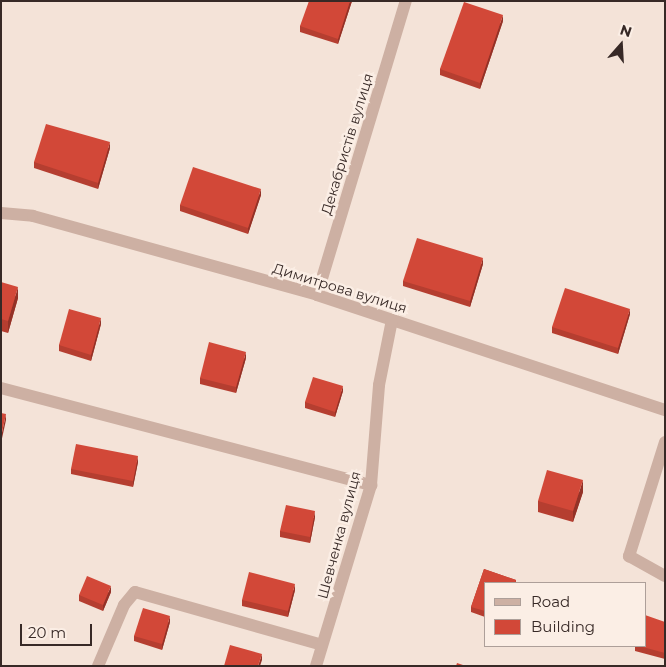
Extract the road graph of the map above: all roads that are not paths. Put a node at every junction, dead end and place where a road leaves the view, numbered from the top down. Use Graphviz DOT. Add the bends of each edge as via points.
graph roads {
  1 [pos="406,1"];
  2 [pos="1,213"];
  3 [pos="317,295"];
  4 [pos="392,320"];
  5 [pos="1,388"];
  6 [pos="665,410"];
  7 [pos="665,442"];
  8 [pos="371,485"];
  9 [pos="665,576"];
  10 [pos="322,645"];
  11 [pos="98,666"];
  12 [pos="316,666"];
  1 -- 3 [label="street, Декабристів вулиця"];
  2 -- 3 [label="street, Димитрова вулиця" via="33,216"];
  3 -- 4 [label="street, Димитрова вулиця"];
  4 -- 6 [label="street, Димитрова вулиця"];
  4 -- 8 [label="street, Шевченка вулиця" via="379,385"];
  5 -- 8 [label="street"];
  7 -- 9 [label="street" via="629,556"];
  8 -- 10 [label="street, Шевченка вулиця"];
  10 -- 11 [label="street" via="135,592 124,605"];
  10 -- 12 [label="street, Шевченка вулиця"];
}
